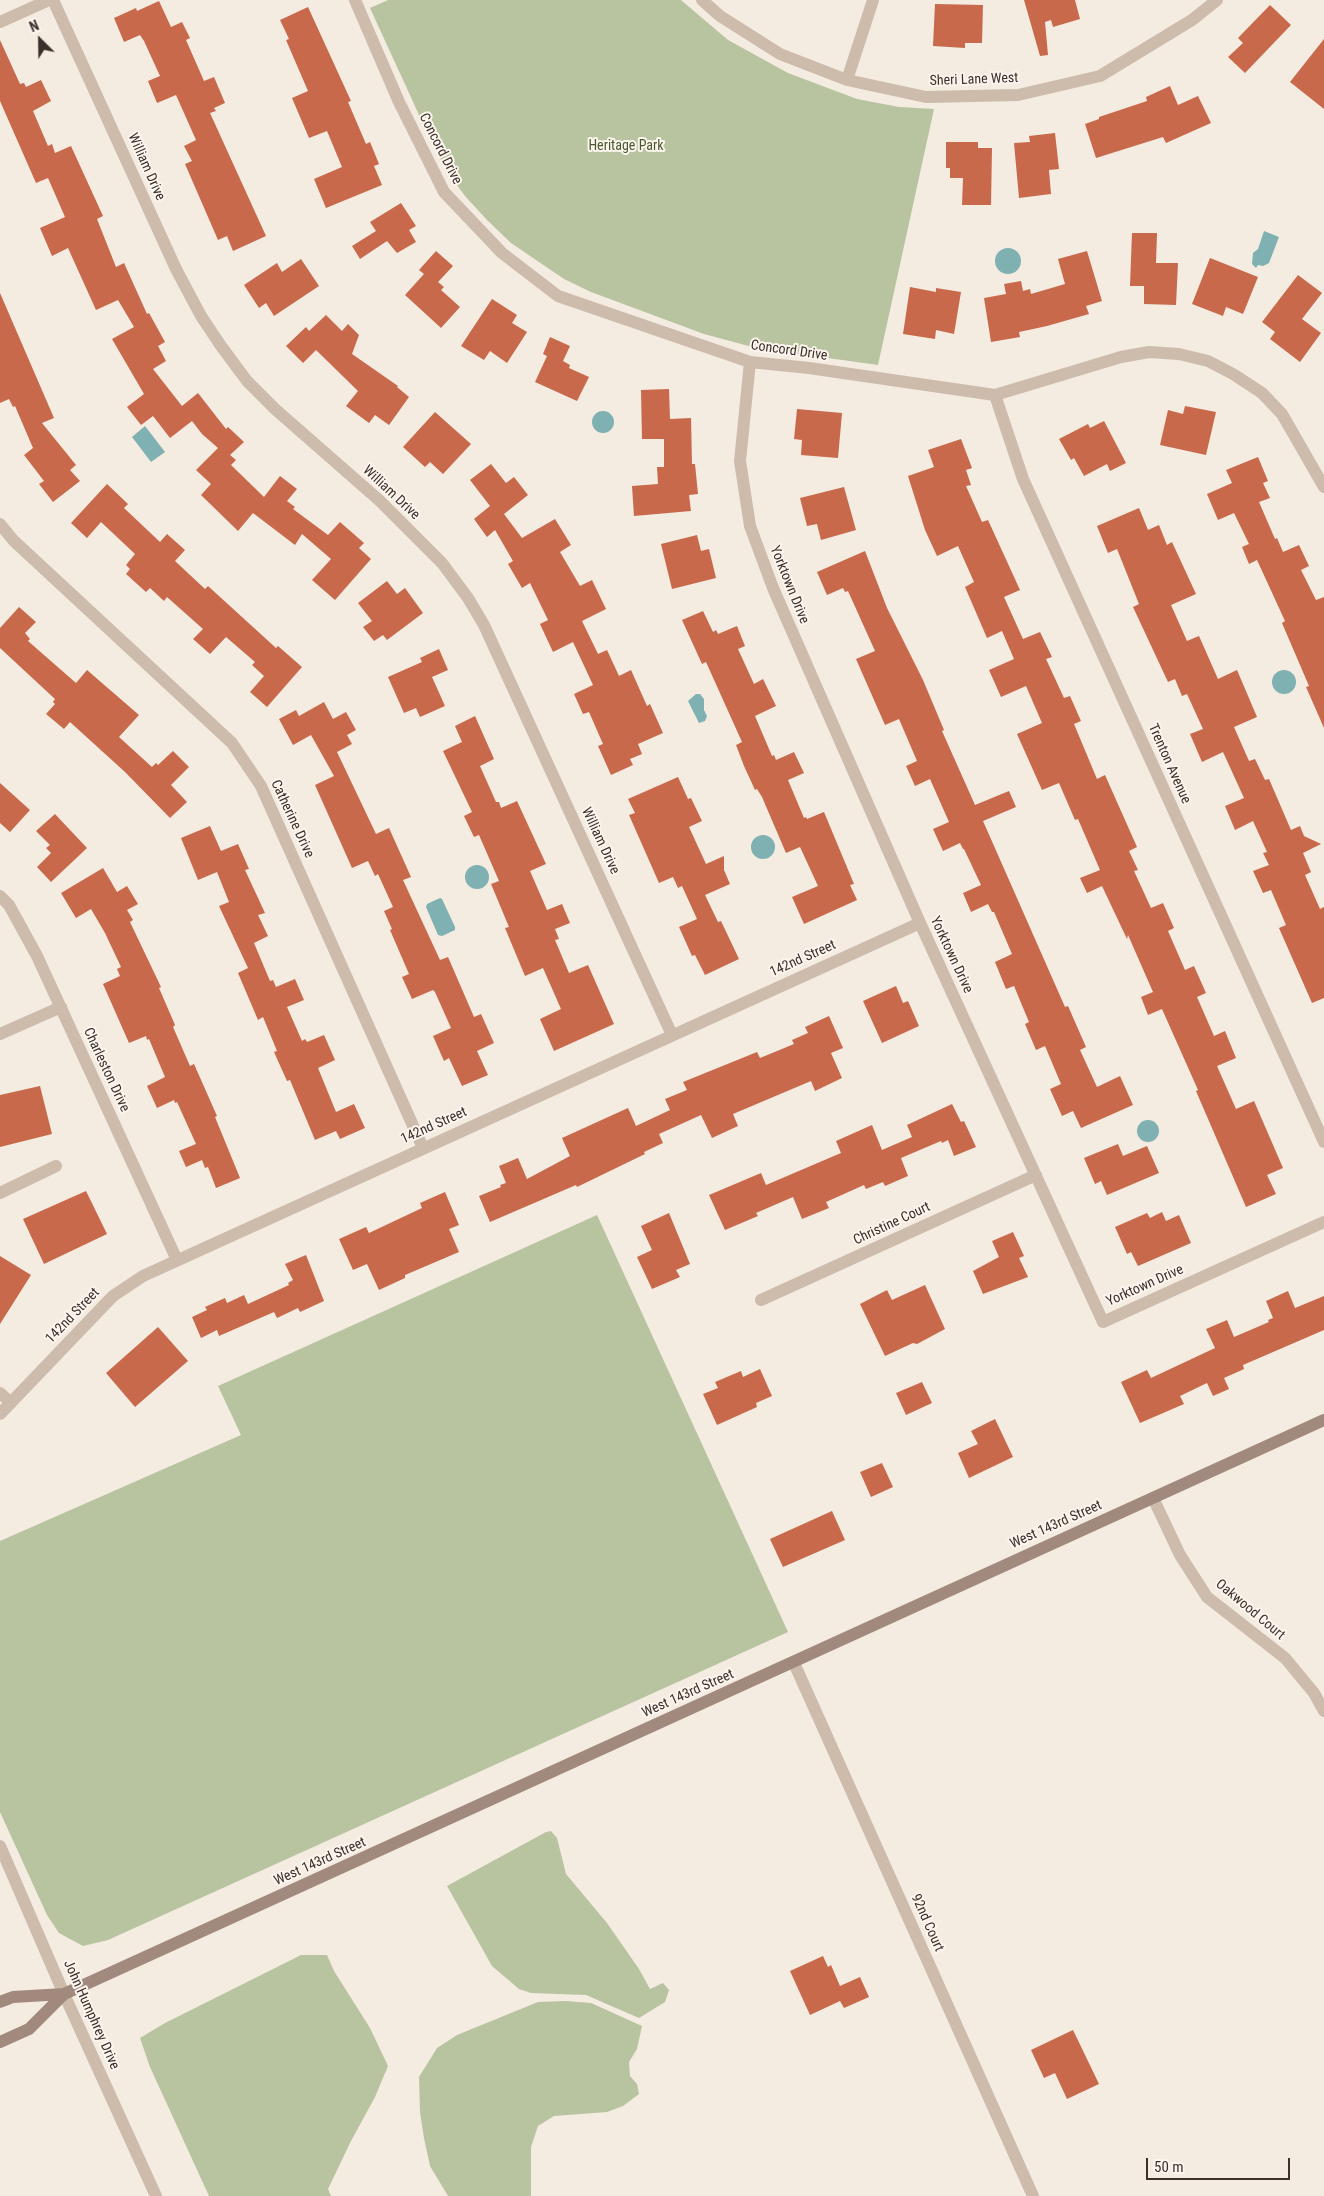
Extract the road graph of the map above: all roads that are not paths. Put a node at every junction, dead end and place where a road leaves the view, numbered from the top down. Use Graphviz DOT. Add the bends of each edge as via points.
graph roads {
  1 [pos="49,0"];
  2 [pos="53,0"];
  3 [pos="356,0"];
  4 [pos="702,0"];
  5 [pos="873,0"];
  6 [pos="1217,0"];
  7 [pos="0,22"];
  8 [pos="847,80"];
  9 [pos="750,362"];
  10 [pos="995,395"];
  11 [pos="1324,487"];
  12 [pos="0,524"];
  13 [pos="0,896"];
  14 [pos="920,923"];
  15 [pos="60,1007"];
  16 [pos="0,1034"];
  17 [pos="672,1035"];
  18 [pos="1324,1142"];
  19 [pos="423,1148"];
  20 [pos="56,1166"];
  21 [pos="1036,1175"];
  22 [pos="0,1193"];
  23 [pos="1324,1222"];
  24 [pos="177,1260"];
  25 [pos="761,1300"];
  26 [pos="0,1393"];
  27 [pos="10,1403"];
  28 [pos="0,1414"];
  29 [pos="1324,1420"];
  30 [pos="1153,1498"];
  31 [pos="794,1663"];
  32 [pos="1324,1711"];
  33 [pos="0,1846"];
  34 [pos="64,1994"];
  35 [pos="0,2002"];
  36 [pos="0,2042"];
  37 [pos="156,2196"];
  38 [pos="1033,2196"];
  1 -- 7 [label="street"];
  2 -- 17 [label="street, William Drive" via="176,269 220,346 247,382 380,501 442,563 480,619"];
  3 -- 9 [label="street, Concord Drive" via="399,102 444,192 502,253 558,296"];
  4 -- 8 [label="street, Sheri Lane West" via="720,16 780,54"];
  5 -- 8 [label="street"];
  6 -- 8 [label="street, Sheri Lane West" via="1192,20 1100,76 1018,95 926,97"];
  9 -- 10 [label="street, Concord Drive"];
  9 -- 14 [label="street, Yorktown Drive" via="740,461 750,526 773,588"];
  10 -- 11 [label="street, Concord Drive" via="1121,356 1179,354 1208,362 1262,393 1282,414"];
  10 -- 18 [label="street, Trenton Avenue" via="1023,479"];
  12 -- 19 [label="street, Catherine Drive" via="14,541 232,743 262,786"];
  13 -- 15 [label="street, Charleston Drive" via="9,905 37,956"];
  14 -- 17 [label="street, 142nd Street"];
  14 -- 21 [label="street, Yorktown Drive"];
  15 -- 16 [label="street"];
  15 -- 24 [label="street, Charleston Drive"];
  17 -- 19 [label="street, 142nd Street"];
  19 -- 24 [label="street, 142nd Street"];
  20 -- 22 [label="street"];
  21 -- 23 [label="street, Yorktown Drive" via="1103,1322"];
  21 -- 25 [label="street, Christine Court"];
  24 -- 27 [label="street, 142nd Street" via="143,1276 113,1296"];
  26 -- 27 [label="street"];
  27 -- 28 [label="street, 142nd Street"];
  29 -- 30 [label="main road, West 143rd Street"];
  30 -- 31 [label="main road, West 143rd Street"];
  30 -- 32 [label="street, Oakwood Court" via="1180,1555 1208,1597 1285,1658 1314,1692"];
  31 -- 34 [label="main road, West 143rd Street"];
  31 -- 38 [label="street, 92nd Court"];
  33 -- 34 [label="street, John Humphrey Drive"];
  34 -- 35 [label="main road, West 143rd Street" via="13,1996"];
  34 -- 36 [label="main road, West 143rd Street" via="29,2029"];
  34 -- 37 [label="street, John Humphrey Drive"];
}
